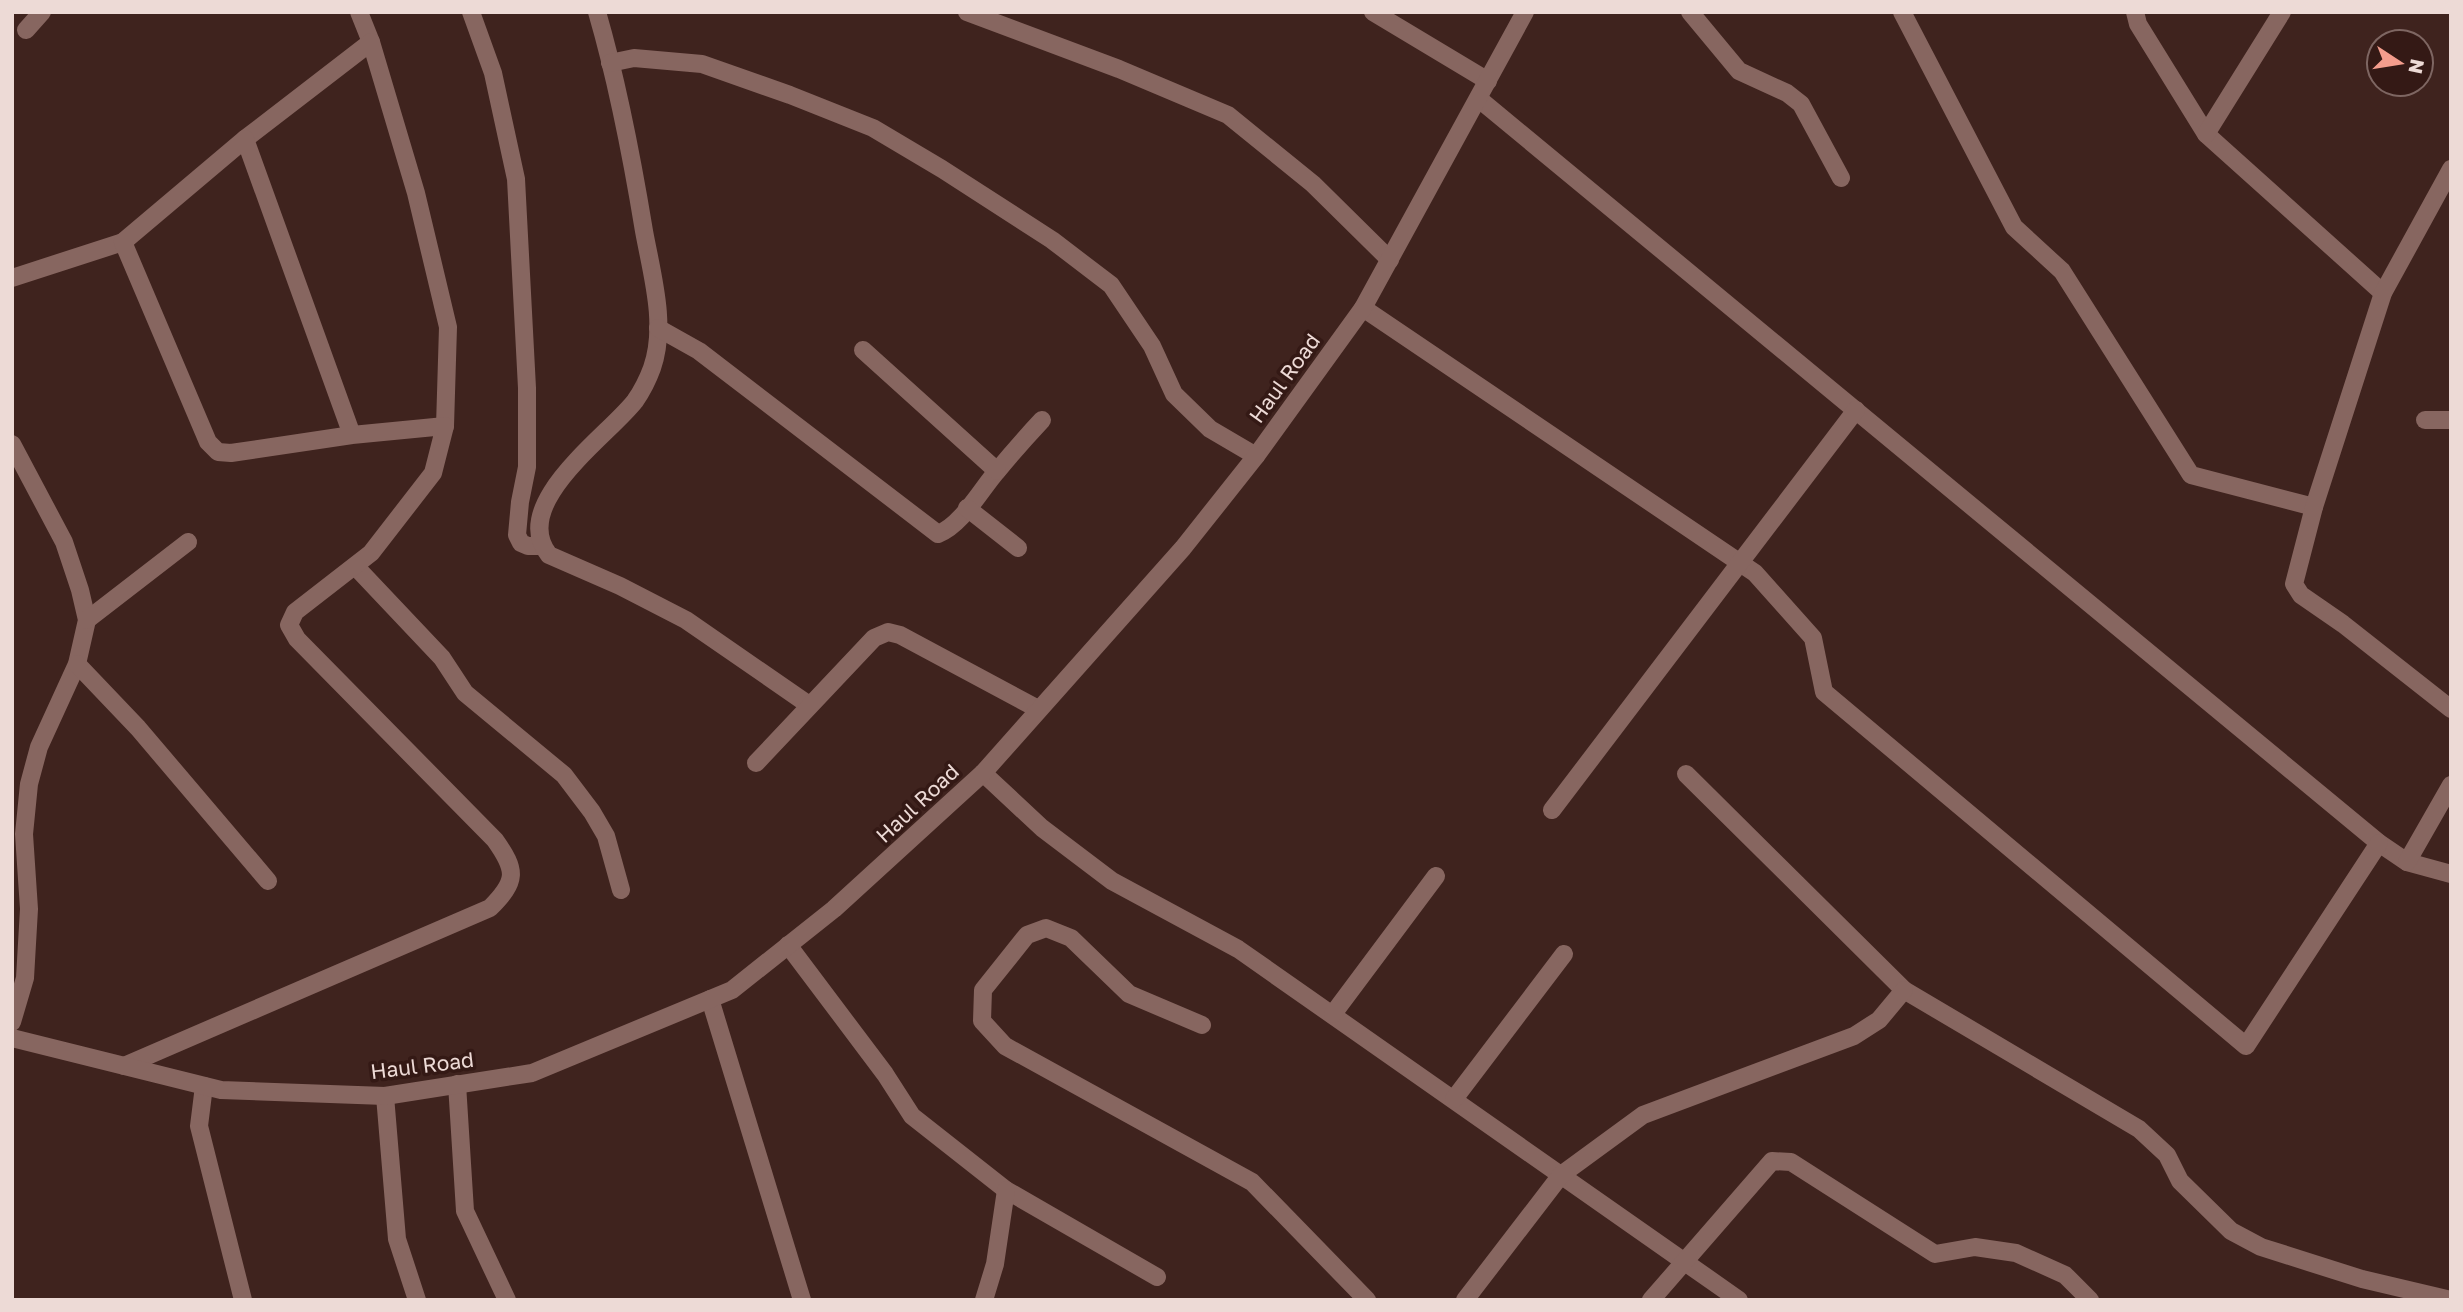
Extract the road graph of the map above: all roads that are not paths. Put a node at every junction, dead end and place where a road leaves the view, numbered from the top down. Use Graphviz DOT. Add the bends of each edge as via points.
graph roads {
  1 [pos="42,12"];
  2 [pos="359,12"];
  3 [pos="471,12"];
  4 [pos="597,12"];
  5 [pos="967,12"];
  6 [pos="1373,12"];
  7 [pos="1525,12"];
  8 [pos="1690,12"];
  9 [pos="1902,12"];
  10 [pos="2135,12"];
  11 [pos="2282,12"];
  12 [pos="26,30"];
  13 [pos="372,42"];
  14 [pos="610,64"];
  15 [pos="1488,81"];
  16 [pos="1479,99"];
  17 [pos="2206,134"];
  18 [pos="244,139"];
  19 [pos="2451,169"];
  20 [pos="1841,178"];
  21 [pos="123,243"];
  22 [pos="1390,260"];
  23 [pos="12,278"];
  24 [pos="2384,293"];
  25 [pos="1363,308"];
  26 [pos="658,328"];
  27 [pos="863,350"];
  28 [pos="1856,410"];
  29 [pos="1042,420"];
  30 [pos="2425,420"];
  31 [pos="2451,420"];
  32 [pos="445,426"];
  33 [pos="352,435"];
  34 [pos="12,444"];
  35 [pos="1256,456"];
  36 [pos="997,471"];
  37 [pos="2314,507"];
  38 [pos="967,508"];
  39 [pos="188,542"];
  40 [pos="542,546"];
  41 [pos="1017,548"];
  42 [pos="1740,562"];
  43 [pos="355,566"];
  44 [pos="87,620"];
  45 [pos="77,664"];
  46 [pos="809,705"];
  47 [pos="1038,709"];
  48 [pos="2451,709"];
  49 [pos="756,763"];
  50 [pos="983,773"];
  51 [pos="1686,774"];
  52 [pos="2451,785"];
  53 [pos="1552,810"];
  54 [pos="2379,843"];
  55 [pos="2407,862"];
  56 [pos="2451,874"];
  57 [pos="1436,876"];
  58 [pos="268,881"];
  59 [pos="621,890"];
  60 [pos="788,945"];
  61 [pos="1564,954"];
  62 [pos="1903,990"];
  63 [pos="710,999"];
  64 [pos="1334,1014"];
  65 [pos="12,1022"];
  66 [pos="1202,1025"];
  67 [pos="12,1038"];
  68 [pos="124,1066"];
  69 [pos="457,1084"];
  70 [pos="204,1086"];
  71 [pos="386,1096"];
  72 [pos="1454,1098"];
  73 [pos="1561,1175"];
  74 [pos="1006,1190"];
  75 [pos="1685,1262"];
  76 [pos="1157,1277"];
  77 [pos="243,1300"];
  78 [pos="417,1300"];
  79 [pos="507,1300"];
  80 [pos="802,1300"];
  81 [pos="984,1300"];
  82 [pos="1367,1300"];
  83 [pos="1465,1300"];
  84 [pos="1651,1300"];
  85 [pos="1739,1300"];
  86 [pos="2090,1300"];
  87 [pos="2451,1300"];
  1 -- 12 [label="street"];
  2 -- 13 [label="street"];
  3 -- 40 [label="street" via="493,73 516,179 527,388 527,467 517,536 528,546"];
  4 -- 14 [label="street"];
  5 -- 22 [label="street" via="1227,114 1313,184"];
  6 -- 15 [label="street"];
  7 -- 15 [label="street, Haul Road"];
  8 -- 20 [label="street" via="1739,71 1801,104"];
  9 -- 37 [label="street" via="2014,227 2062,271 2192,475"];
  10 -- 17 [label="street"];
  11 -- 17 [label="street"];
  13 -- 18 [label="street"];
  13 -- 32 [label="street" via="416,193 448,327"];
  14 -- 26 [label="street" via="635,176"];
  14 -- 35 [label="street" via="634,58 702,64 873,128 942,169 1052,240 1111,285 1152,346 1174,394 1210,429"];
  15 -- 16 [label="street, Haul Road"];
  16 -- 22 [label="street, Haul Road"];
  16 -- 28 [label="street"];
  17 -- 24 [label="street"];
  18 -- 21 [label="street"];
  18 -- 33 [label="street"];
  19 -- 24 [label="street"];
  21 -- 23 [label="street"];
  21 -- 33 [label="street" via="208,442 218,452"];
  22 -- 25 [label="street, Haul Road"];
  24 -- 37 [label="street"];
  25 -- 35 [label="street, Haul Road"];
  25 -- 42 [label="street"];
  26 -- 38 [label="street" via="699,351 938,534 948,530"];
  26 -- 40 [label="street" via="658,349 635,401 547,498 540,523"];
  27 -- 36 [label="street"];
  28 -- 42 [label="street"];
  28 -- 54 [label="street"];
  29 -- 36 [label="street"];
  30 -- 31 [label="street"];
  32 -- 33 [label="street"];
  32 -- 43 [label="street" via="433,473 371,553"];
  34 -- 44 [label="street" via="64,542"];
  35 -- 47 [label="street, Haul Road" via="1183,548"];
  36 -- 38 [label="street"];
  37 -- 48 [label="street" via="2294,584 2301,595"];
  38 -- 41 [label="street"];
  39 -- 44 [label="street"];
  40 -- 46 [label="street" via="549,555 686,620"];
  42 -- 53 [label="street"];
  42 -- 54 [label="street" via="1812,638 1824,692 2246,1046"];
  43 -- 59 [label="street" via="442,658 465,693 564,775 606,836"];
  43 -- 68 [label="street" via="295,612 289,625 297,639 495,840 509,860 512,878 490,908"];
  44 -- 45 [label="street"];
  45 -- 58 [label="street" via="138,728"];
  45 -- 65 [label="street" via="39,747 29,784 24,834 29,909 25,978"];
  46 -- 47 [label="street" via="874,638 888,632"];
  46 -- 49 [label="street"];
  47 -- 50 [label="street, Haul Road"];
  50 -- 60 [label="street, Haul Road"];
  50 -- 64 [label="street" via="1042,828 1112,881 1238,949"];
  51 -- 62 [label="street"];
  52 -- 55 [label="street"];
  54 -- 55 [label="street"];
  55 -- 56 [label="street"];
  57 -- 64 [label="street"];
  60 -- 63 [label="street, Haul Road" via="732,990"];
  60 -- 74 [label="street" via="912,1116"];
  61 -- 72 [label="street"];
  62 -- 73 [label="street" via="1879,1020 1854,1036 1643,1115"];
  62 -- 87 [label="street" via="2139,1129 2167,1156 2180,1181 2231,1231 2260,1247 2362,1279"];
  63 -- 69 [label="street, Haul Road" via="532,1073"];
  63 -- 80 [label="street"];
  64 -- 72 [label="street"];
  66 -- 82 [label="street" via="1129,994 1071,938 1046,928 1027,935 983,990 982,1021 1005,1046 1252,1182"];
  67 -- 68 [label="street, Haul Road"];
  68 -- 70 [label="street, Haul Road"];
  69 -- 71 [label="street, Haul Road"];
  69 -- 79 [label="street" via="465,1211"];
  70 -- 71 [label="street, Haul Road"];
  70 -- 77 [label="street" via="199,1126"];
  71 -- 78 [label="street" via="397,1239"];
  72 -- 73 [label="street"];
  73 -- 75 [label="street"];
  73 -- 83 [label="street"];
  74 -- 76 [label="street"];
  74 -- 81 [label="street" via="995,1264"];
  75 -- 84 [label="street"];
  75 -- 85 [label="street"];
  75 -- 86 [label="street" via="1772,1161 1791,1162 1935,1254 1975,1247 2016,1253 2065,1275"];
}
